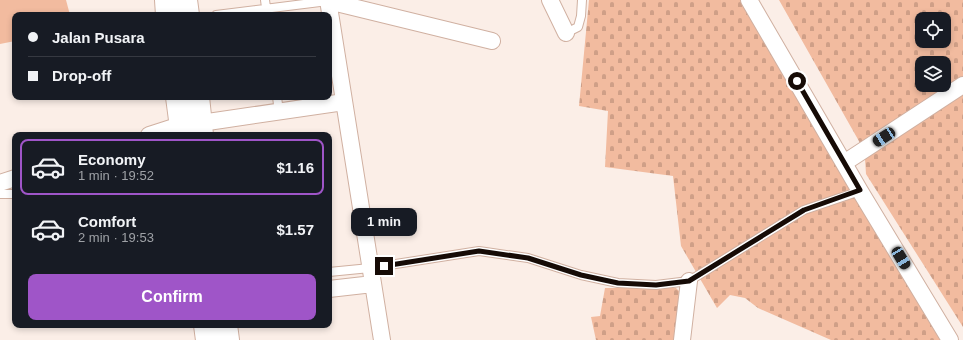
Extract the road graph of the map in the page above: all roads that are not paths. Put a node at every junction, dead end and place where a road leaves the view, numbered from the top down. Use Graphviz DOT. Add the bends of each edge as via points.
graph roads {
  1 [pos="166,0"];
  2 [pos="186,0"];
  3 [pos="265,0"];
  4 [pos="328,0"];
  5 [pos="550,0"];
  6 [pos="582,0"];
  7 [pos="749,0"];
  8 [pos="168,12"];
  9 [pos="188,12"];
  10 [pos="266,12"];
  11 [pos="330,12"];
  12 [pos="332,26"];
  13 [pos="566,33"];
  14 [pos="492,41"];
  15 [pos="963,85"];
  16 [pos="178,100"];
  17 [pos="197,100"];
  18 [pos="344,102"];
  19 [pos="278,104"];
  20 [pos="191,130"];
  21 [pos="174,132"];
  22 [pos="844,163"];
  23 [pos="12,179"];
  24 [pos="0,183"];
  25 [pos="860,190"];
  26 [pos="0,194"];
  27 [pos="12,194"];
  28 [pos="370,268"];
  29 [pos="332,272"];
  30 [pos="689,281"];
  31 [pos="373,284"];
  32 [pos="332,289"];
  33 [pos="204,328"];
  34 [pos="226,328"];
  35 [pos="206,340"];
  36 [pos="228,340"];
  37 [pos="382,340"];
  38 [pos="682,340"];
  39 [pos="950,340"];
  1 -- 8 [label="main road"];
  2 -- 9 [label="main road"];
  3 -- 10 [label="lane"];
  4 -- 10 [label="lane"];
  4 -- 11 [label="street"];
  4 -- 14 [label="street"];
  5 -- 13 [label="street"];
  6 -- 13 [label="lane" via="578,27"];
  7 -- 22 [label="street"];
  12 -- 18 [label="street"];
  15 -- 22 [label="street"];
  16 -- 20 [label="main road"];
  17 -- 20 [label="main road"];
  18 -- 19 [label="street"];
  18 -- 28 [label="street"];
  19 -- 20 [label="street"];
  20 -- 21 [label="street"];
  22 -- 25 [label="street"];
  23 -- 24 [label="street"];
  25 -- 30 [label="lane" via="804,210"];
  25 -- 39 [label="street"];
  26 -- 27 [label="lane"];
  28 -- 29 [label="lane"];
  28 -- 30 [label="lane" via="479,251 528,258 581,275 618,283 656,285"];
  28 -- 31 [label="street"];
  30 -- 38 [label="street"];
  31 -- 32 [label="street"];
  31 -- 37 [label="street"];
  33 -- 35 [label="main road"];
  34 -- 36 [label="main road"];
}
